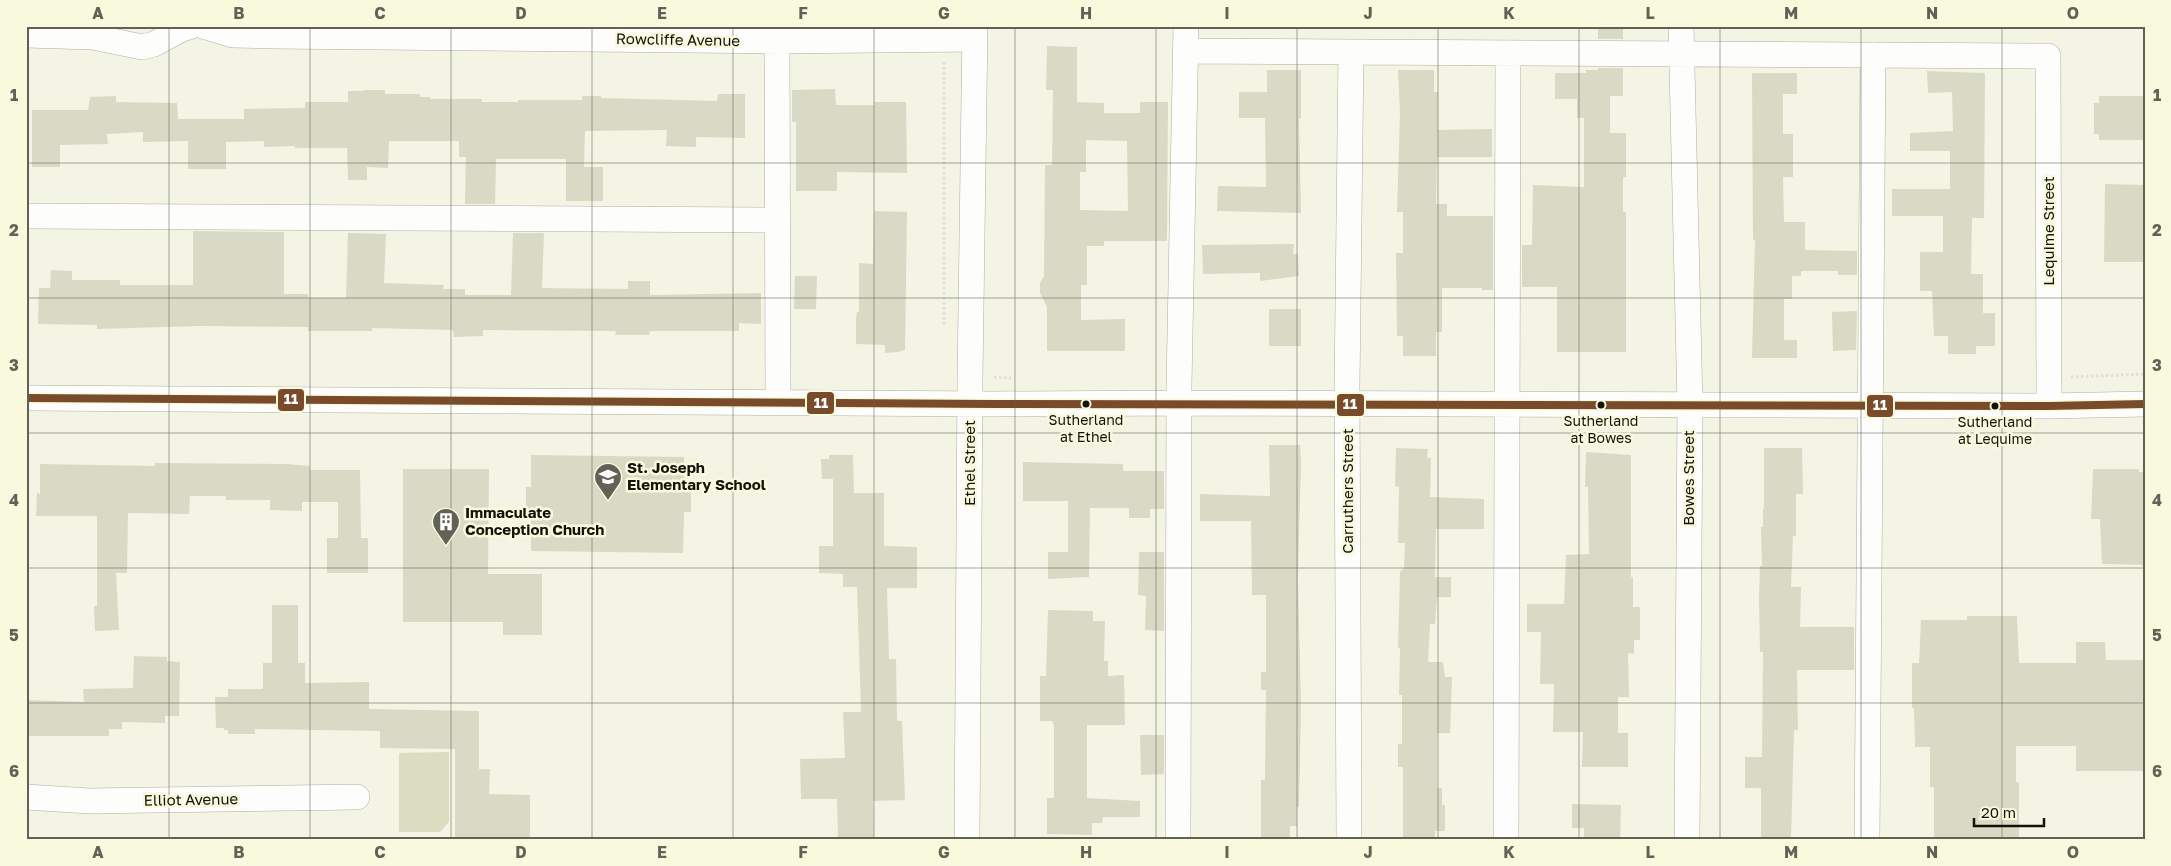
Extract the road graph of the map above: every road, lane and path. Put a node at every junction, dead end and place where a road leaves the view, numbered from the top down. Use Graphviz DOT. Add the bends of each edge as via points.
graph roads {
  1 [pos="192,26"];
  2 [pos="203,26"];
  3 [pos="1186,26"];
  4 [pos="1682,26"];
  5 [pos="975,33"];
  6 [pos="26,36"];
  7 [pos="777,41"];
  8 [pos="1186,51"];
  9 [pos="1351,52"];
  10 [pos="1508,54"];
  11 [pos="1681,54"];
  12 [pos="1873,55"];
  13 [pos="26,216"];
  14 [pos="778,220"];
  15 [pos="26,398"];
  16 [pos="1179,402"];
  17 [pos="778,403"];
  18 [pos="970,404"];
  19 [pos="1347,404"];
  20 [pos="1507,404"];
  21 [pos="2145,404"];
  22 [pos="1690,405"];
  23 [pos="1872,405"];
  24 [pos="2049,406"];
  25 [pos="26,797"];
  26 [pos="357,797"];
  27 [pos="1178,835"];
  28 [pos="967,840"];
  29 [pos="1349,840"];
  30 [pos="1506,840"];
  31 [pos="1687,840"];
  32 [pos="1867,840"];
  1 -- 6 [label="street" via="142,47 93,37"];
  2 -- 7 [label="street, Rowcliffe Avenue" via="233,35 253,36"];
  3 -- 8 [label="street"];
  4 -- 11 [label="street, Bowes Street"];
  5 -- 7 [label="street, Rowcliffe Avenue"];
  5 -- 18 [label="street, Ethel Street"];
  7 -- 14 [label="street"];
  8 -- 9 [label="street"];
  8 -- 16 [label="street"];
  9 -- 10 [label="street"];
  9 -- 19 [label="street, Carruthers Street"];
  10 -- 11 [label="street"];
  10 -- 20 [label="street"];
  11 -- 12 [label="street"];
  11 -- 22 [label="street, Bowes Street"];
  12 -- 23 [label="street"];
  12 -- 24 [label="street, Lequime Street" via="2048,56"];
  13 -- 14 [label="street"];
  14 -- 17 [label="street"];
  15 -- 17 [label="street"];
  16 -- 18 [label="street"];
  16 -- 19 [label="street"];
  16 -- 27 [label="street"];
  17 -- 18 [label="street"];
  18 -- 28 [label="street, Ethel Street"];
  19 -- 20 [label="street"];
  19 -- 29 [label="street, Carruthers Street"];
  20 -- 22 [label="street"];
  20 -- 30 [label="street"];
  21 -- 24 [label="street"];
  22 -- 23 [label="street"];
  22 -- 31 [label="street, Bowes Street"];
  23 -- 24 [label="street"];
  23 -- 32 [label="street"];
  25 -- 26 [label="street, Elliot Avenue" via="89,801"];
}
